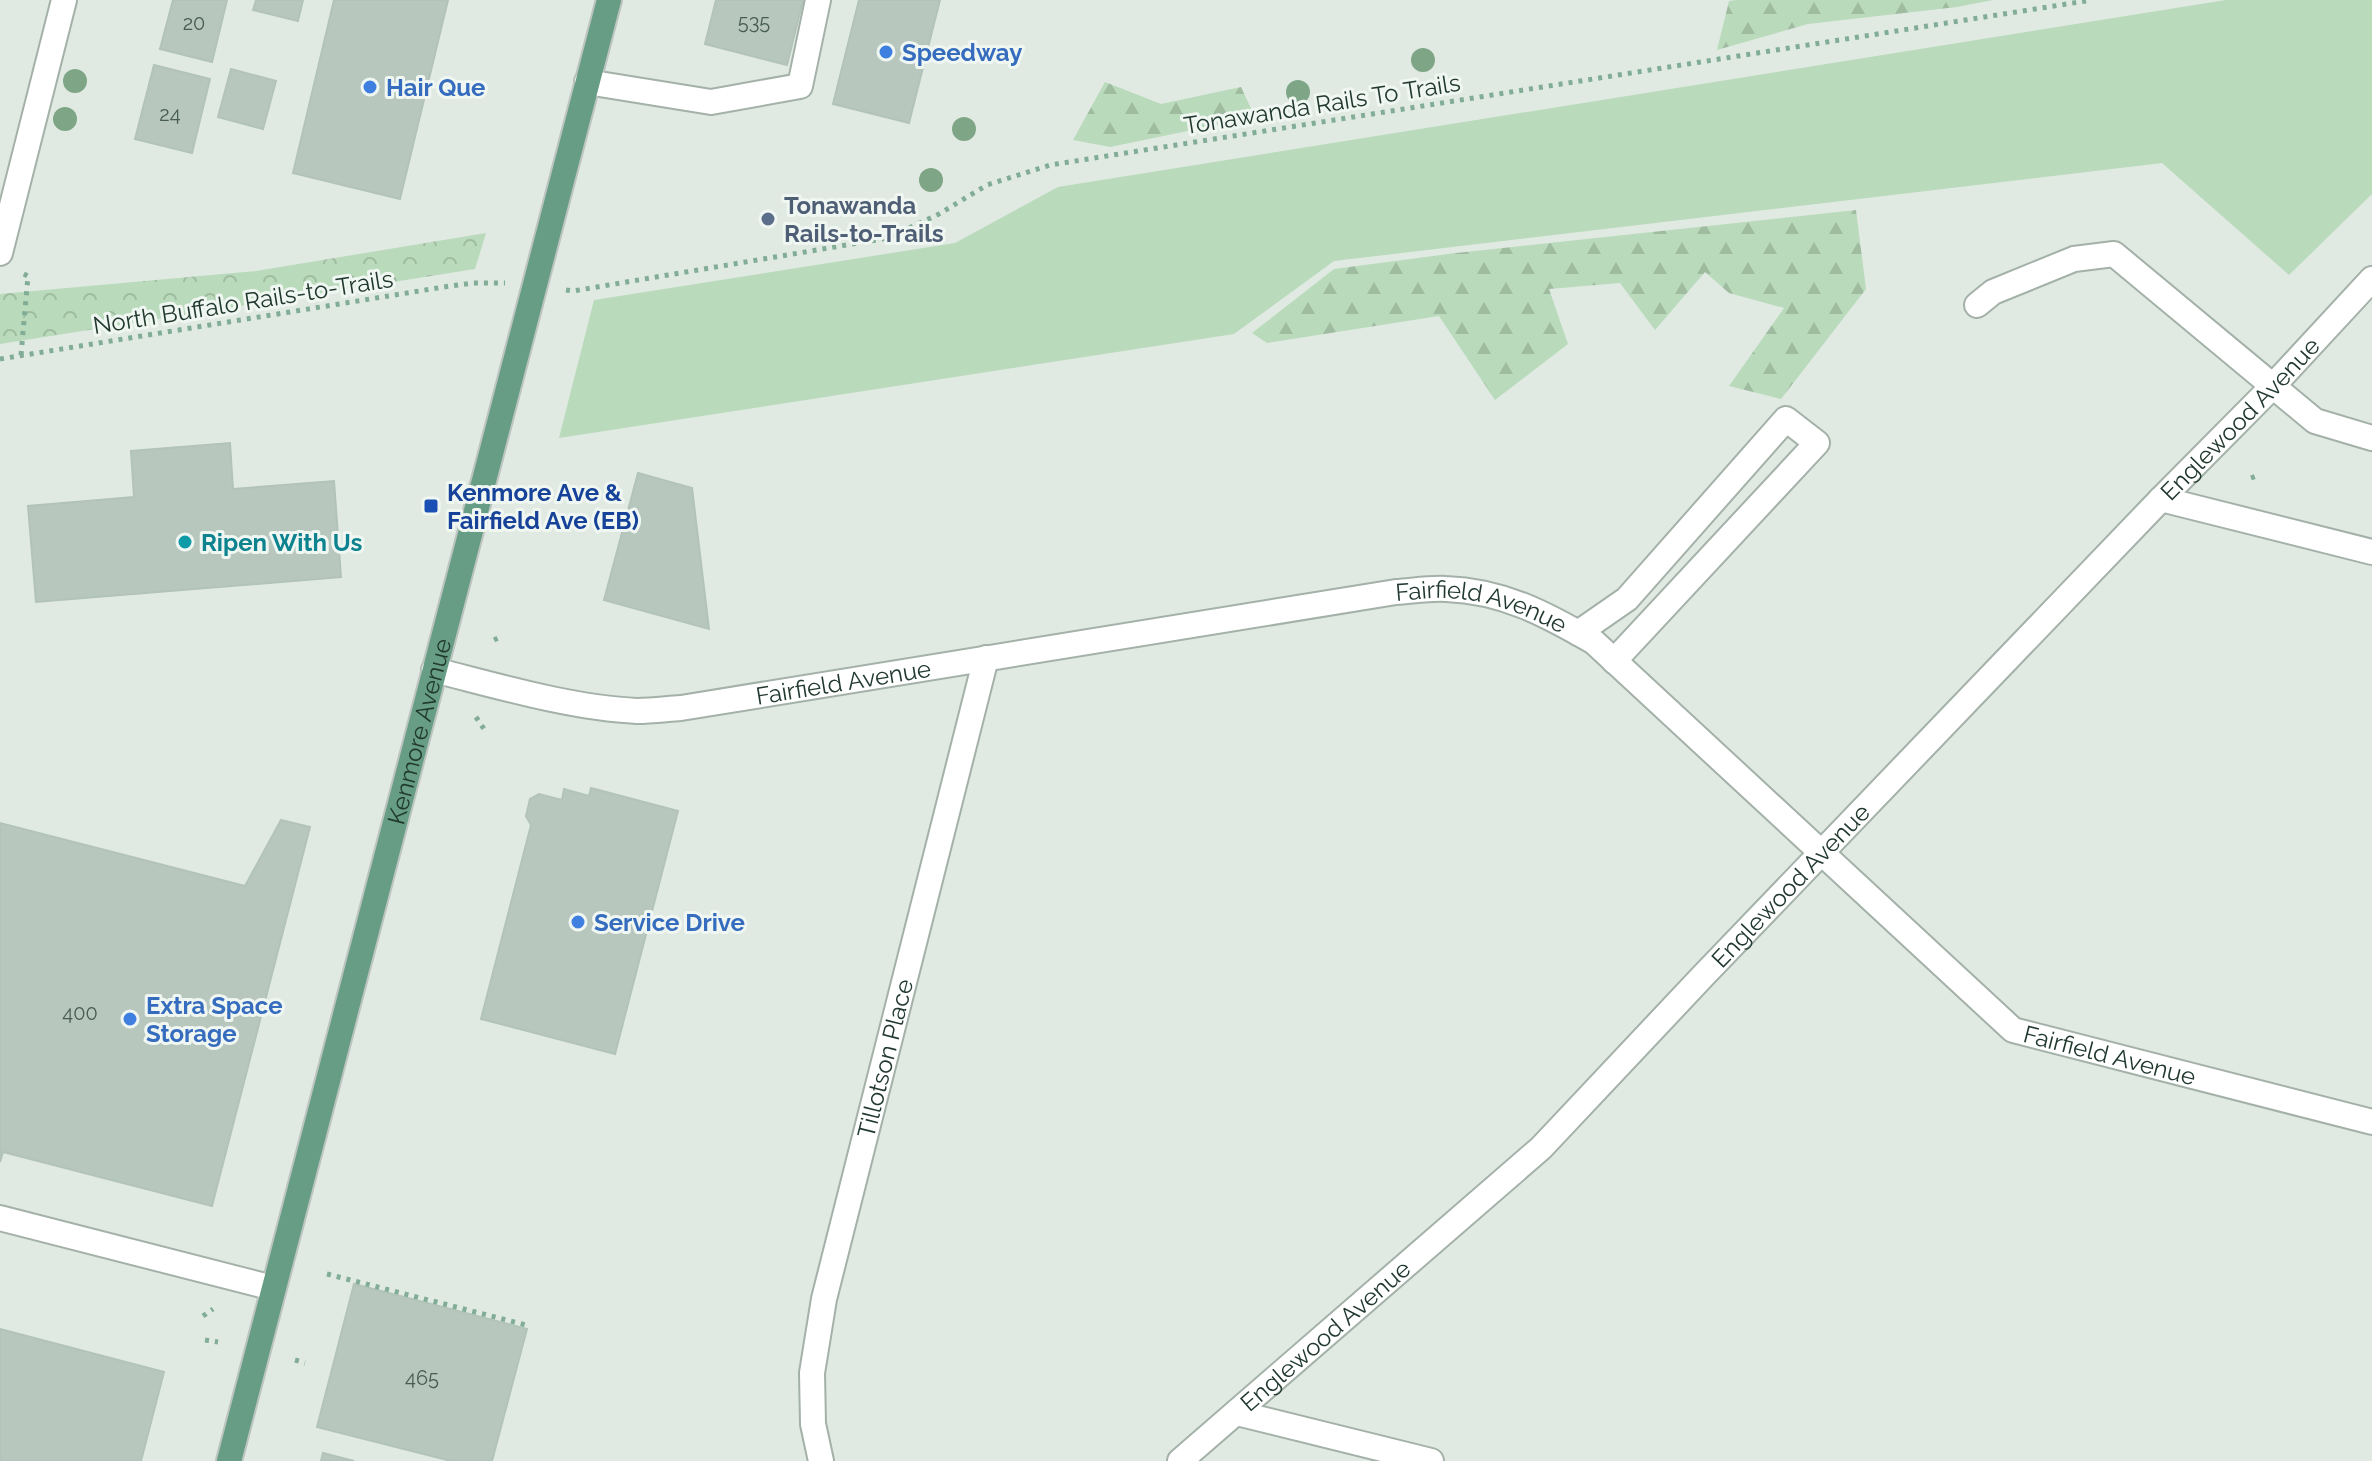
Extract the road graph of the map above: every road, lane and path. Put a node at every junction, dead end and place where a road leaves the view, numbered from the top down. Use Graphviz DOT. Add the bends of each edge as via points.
graph roads {
  1 [pos="64,0"];
  2 [pos="609,0"];
  3 [pos="818,0"];
  4 [pos="2092,0"];
  5 [pos="587,82"];
  6 [pos="0,253"];
  7 [pos="22,273"];
  8 [pos="492,282"];
  9 [pos="573,291"];
  10 [pos="2368,292"];
  11 [pos="1977,305"];
  12 [pos="21,355"];
  13 [pos="0,359"];
  14 [pos="2272,387"];
  15 [pos="2372,438"];
  16 [pos="2259,475"];
  17 [pos="2251,478"];
  18 [pos="2161,499"];
  19 [pos="2372,552"];
  20 [pos="1578,633"];
  21 [pos="502,636"];
  22 [pos="494,640"];
  23 [pos="986,658"];
  24 [pos="1614,661"];
  25 [pos="434,670"];
  26 [pos="476,717"];
  27 [pos="484,729"];
  28 [pos="1823,853"];
  29 [pos="2372,1122"];
  30 [pos="0,1218"];
  31 [pos="327,1274"];
  32 [pos="273,1288"];
  33 [pos="213,1309"];
  34 [pos="203,1316"];
  35 [pos="530,1326"];
  36 [pos="205,1340"];
  37 [pos="218,1342"];
  38 [pos="295,1360"];
  39 [pos="305,1363"];
  40 [pos="1237,1413"];
  41 [pos="229,1461"];
  42 [pos="821,1461"];
  43 [pos="1180,1461"];
  44 [pos="1431,1461"];
  1 -- 6 [label="street"];
  2 -- 5 [label="main road, Kenmore Avenue"];
  3 -- 5 [label="street" via="800,86 711,102"];
  4 -- 9 [label="path, Tonawanda Rails To Trails" via="1050,165 987,185 888,238"];
  5 -- 25 [label="main road, Kenmore Avenue"];
  7 -- 12 [label="path" via="28,276"];
  8 -- 12 [label="path, North Buffalo Rails-to-Trails"];
  10 -- 14 [label="street, Englewood Avenue"];
  11 -- 14 [label="street" via="1993,292 2074,259 2114,254"];
  12 -- 13 [label="path, North Buffalo Rails-to-Trails"];
  14 -- 15 [label="street" via="2315,421"];
  14 -- 18 [label="street, Englewood Avenue"];
  16 -- 17 [label="path"];
  18 -- 19 [label="street"];
  18 -- 28 [label="street, Englewood Avenue"];
  20 -- 23 [label="street, Fairfield Avenue" via="1497,596 1446,589 1396,592"];
  20 -- 24 [label="street, Fairfield Avenue"];
  20 -- 24 [label="street" via="1627,599 1786,419 1817,443"];
  21 -- 22 [label="path"];
  23 -- 25 [label="street, Fairfield Avenue" via="640,711 599,707"];
  23 -- 42 [label="street, Tillotson Place" via="824,1299 812,1373 813,1424"];
  24 -- 28 [label="street, Fairfield Avenue"];
  25 -- 32 [label="main road, Kenmore Avenue"];
  26 -- 27 [label="path"];
  28 -- 29 [label="street, Fairfield Avenue" via="2013,1030"];
  28 -- 40 [label="street, Englewood Avenue" via="1541,1148"];
  30 -- 32 [label="street"];
  31 -- 35 [label="path"];
  32 -- 41 [label="main road, Kenmore Avenue"];
  33 -- 34 [label="path"];
  36 -- 37 [label="path"];
  38 -- 39 [label="path"];
  40 -- 43 [label="street, Englewood Avenue"];
  40 -- 44 [label="street"];
}
